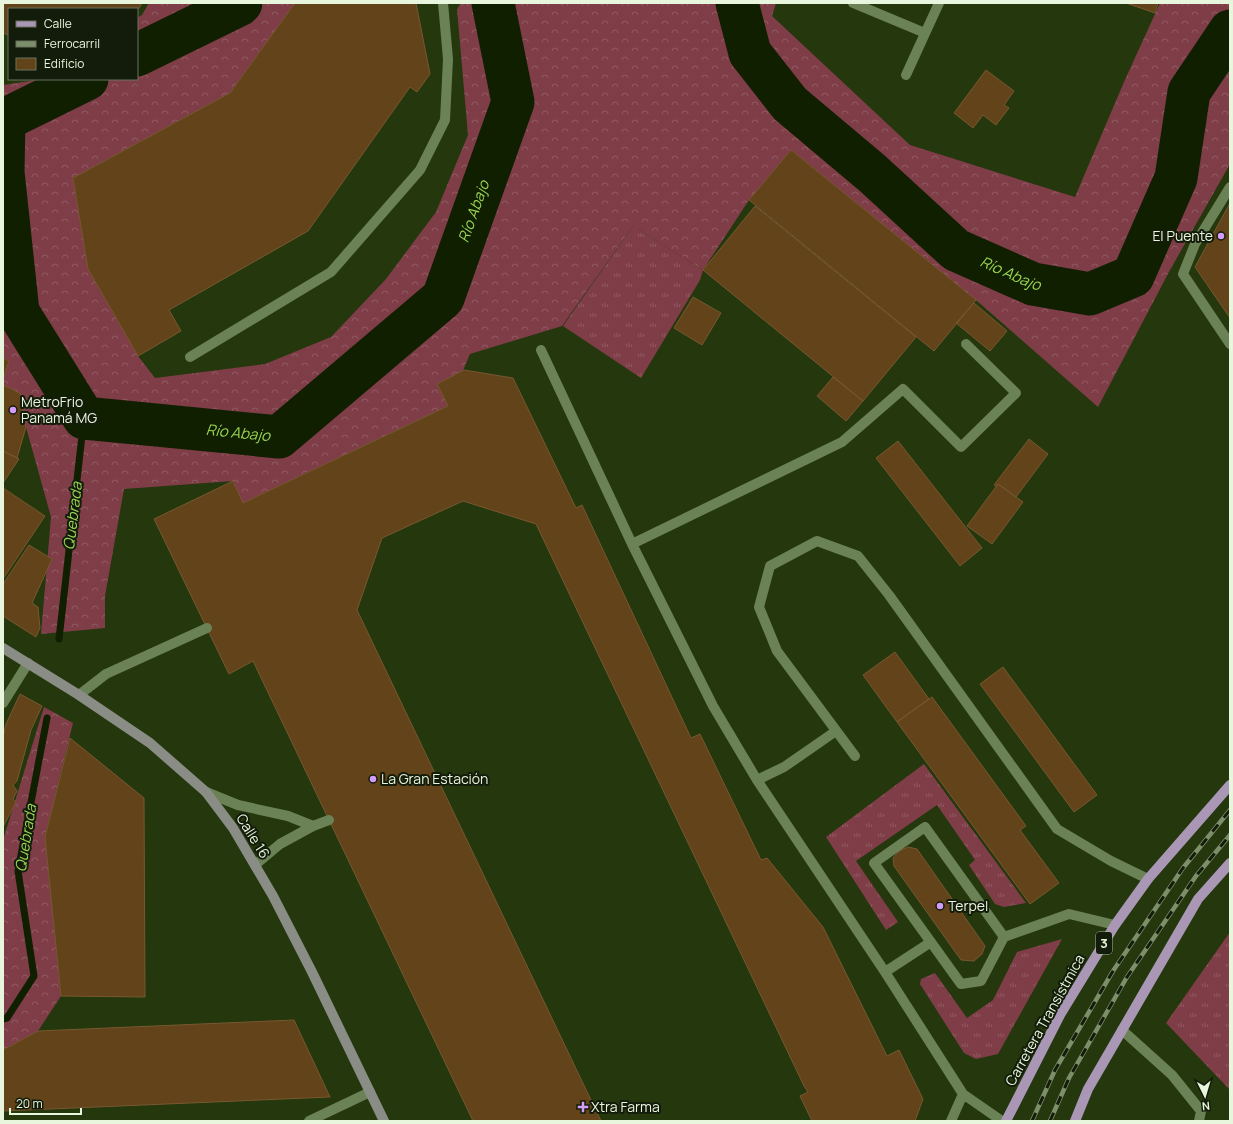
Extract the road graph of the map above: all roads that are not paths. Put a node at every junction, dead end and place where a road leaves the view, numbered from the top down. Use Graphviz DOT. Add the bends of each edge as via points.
graph roads {
  1 [pos="443,3"];
  2 [pos="853,3"];
  3 [pos="938,3"];
  4 [pos="925,33"];
  5 [pos="906,75"];
  6 [pos="1230,188"];
  7 [pos="966,344"];
  8 [pos="1230,344"];
  9 [pos="541,350"];
  10 [pos="190,357"];
  11 [pos="632,544"];
  12 [pos="207,628"];
  13 [pos="3,648"];
  14 [pos="28,663"];
  15 [pos="79,696"];
  16 [pos="3,703"];
  17 [pos="836,731"];
  18 [pos="855,756"];
  19 [pos="757,780"];
  20 [pos="1230,785"];
  21 [pos="206,792"];
  22 [pos="329,820"];
  23 [pos="313,826"];
  24 [pos="1230,863"];
  25 [pos="255,865"];
  26 [pos="1148,879"];
  27 [pos="1115,925"];
  28 [pos="1004,937"];
  29 [pos="930,942"];
  30 [pos="885,972"];
  31 [pos="1122,1030"];
  32 [pos="370,1092"];
  33 [pos="963,1094"];
  34 [pos="309,1121"];
  35 [pos="384,1121"];
  36 [pos="950,1121"];
  37 [pos="1002,1121"];
  38 [pos="1006,1121"];
  39 [pos="1075,1121"];
  40 [pos="1200,1121"];
  1 -- 10 [label="lane" via="448,59 445,120 420,170 331,272"];
  2 -- 4 [label="lane"];
  3 -- 4 [label="lane"];
  4 -- 5 [label="lane"];
  6 -- 8 [label="lane" via="1195,244 1184,274"];
  7 -- 11 [label="lane" via="1016,393 961,447 903,389 842,442"];
  9 -- 11 [label="lane"];
  11 -- 19 [label="lane" via="713,706"];
  12 -- 15 [label="lane" via="106,674"];
  13 -- 14 [label="main road, Calle 16"];
  14 -- 15 [label="main road, Calle 16"];
  14 -- 16 [label="lane"];
  15 -- 21 [label="main road, Calle 16" via="150,743"];
  17 -- 18 [label="lane"];
  17 -- 19 [label="lane" via="784,767"];
  17 -- 26 [label="lane" via="777,651 758,607 770,566 817,541 858,556 889,595 1057,829 1111,861"];
  19 -- 30 [label="lane"];
  20 -- 26 [label="main road, Carretera Transístmica / 3"];
  21 -- 23 [label="lane" via="238,805 288,816"];
  21 -- 25 [label="main road, Calle 16" via="233,828"];
  22 -- 23 [label="lane"];
  23 -- 25 [label="lane" via="280,844"];
  24 -- 31 [label="main road" via="1198,899"];
  25 -- 32 [label="main road, Calle 16" via="312,972"];
  26 -- 27 [label="main road, Carretera Transístmica / 3"];
  27 -- 28 [label="lane" via="1069,914"];
  27 -- 38 [label="main road, Carretera Transístmica / 3" via="1060,1015"];
  28 -- 29 [label="lane" via="980,981 961,984"];
  28 -- 29 [label="lane" via="925,827 874,863"];
  29 -- 30 [label="lane"];
  30 -- 33 [label="lane"];
  31 -- 39 [label="main road" via="1088,1089"];
  31 -- 40 [label="lane" via="1172,1075 1201,1111"];
  32 -- 34 [label="lane"];
  32 -- 35 [label="main road, Calle 16"];
  33 -- 36 [label="lane"];
  33 -- 37 [label="lane"];
}
